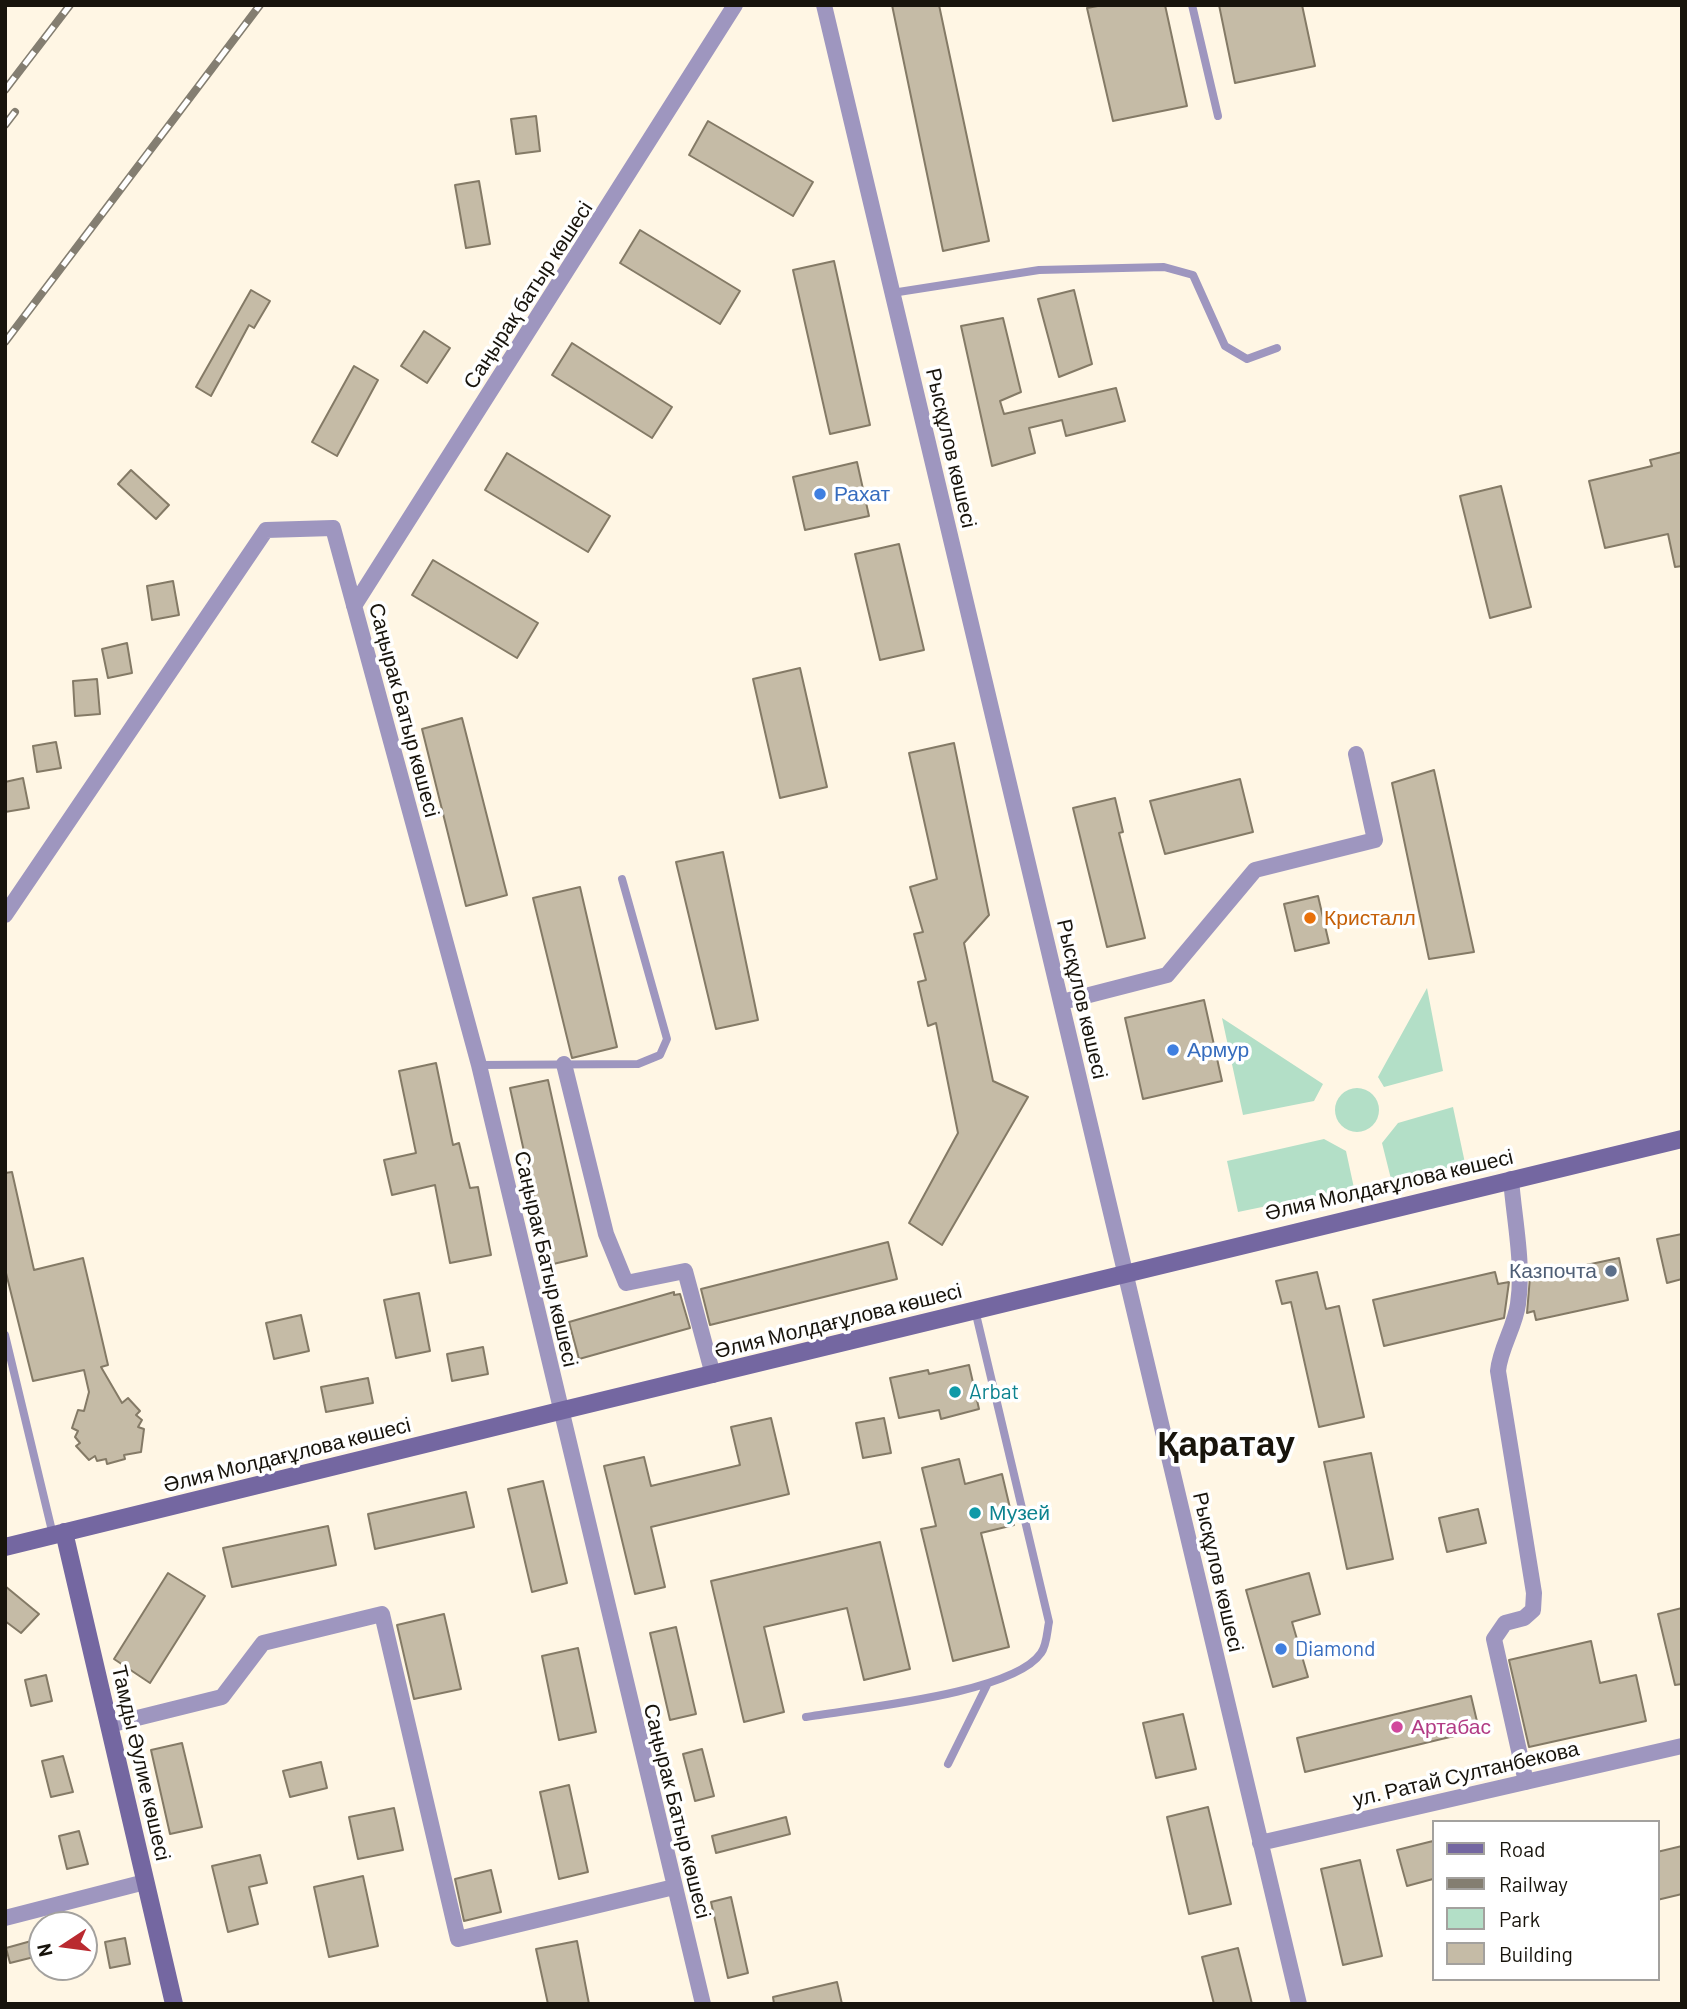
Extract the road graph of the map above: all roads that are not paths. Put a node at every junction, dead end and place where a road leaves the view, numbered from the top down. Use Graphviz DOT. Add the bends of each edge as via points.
graph roads {
  1 [pos="735,5"];
  2 [pos="824,5"];
  3 [pos="1192,5"];
  4 [pos="1218,116"];
  5 [pos="892,293"];
  6 [pos="1277,348"];
  7 [pos="354,606"];
  8 [pos="1356,754"];
  9 [pos="622,879"];
  10 [pos="5,915"];
  11 [pos="1062,1002"];
  12 [pos="564,1064"];
  13 [pos="479,1065"];
  14 [pos="1682,1139"];
  15 [pos="1511,1179"];
  16 [pos="1126,1272"];
  17 [pos="975,1310"];
  18 [pos="5,1335"];
  19 [pos="713,1375"];
  20 [pos="560,1412"];
  21 [pos="59,1534"];
  22 [pos="5,1547"];
  23 [pos="987,1685"];
  24 [pos="806,1717"];
  25 [pos="108,1725"];
  26 [pos="1682,1746"];
  27 [pos="948,1764"];
  28 [pos="1526,1782"];
  29 [pos="1260,1843"];
  30 [pos="145,1882"];
  31 [pos="674,1887"];
  32 [pos="5,1918"];
  33 [pos="174,2004"];
  34 [pos="703,2004"];
  35 [pos="1299,2004"];
  1 -- 7 [label="street, Саңырақ батыр көшесі"];
  2 -- 5 [label="street, Рысқұлов көшесі"];
  3 -- 4 [label="lane"];
  5 -- 6 [label="lane" via="1039,270 1164,267 1193,275 1226,346 1247,359"];
  5 -- 11 [label="street, Рысқұлов көшесі"];
  7 -- 10 [label="street, Саңырак Батыр көшесі" via="332,528 266,530"];
  7 -- 13 [label="street, Саңырак Батыр көшесі"];
  8 -- 11 [label="street" via="1375,840 1255,870 1167,975"];
  9 -- 12 [label="lane" via="667,1039 660,1055 638,1064"];
  11 -- 16 [label="street, Рысқұлов көшесі"];
  12 -- 13 [label="lane"];
  12 -- 19 [label="street" via="606,1234 625,1283 685,1271"];
  13 -- 20 [label="street, Саңырак Батыр көшесі"];
  14 -- 15 [label="street, Әлия Молдағұлова көшесі"];
  15 -- 16 [label="street, Әлия Молдағұлова көшесі"];
  15 -- 28 [label="street" via="1521,1285 1513,1329 1498,1371 1534,1593 1533,1611 1505,1623 1494,1639"];
  16 -- 17 [label="street, Әлия Молдағұлова көшесі"];
  16 -- 29 [label="street, Рысқұлов көшесі"];
  17 -- 19 [label="street, Әлия Молдағұлова көшесі"];
  17 -- 23 [label="lane" via="1049,1622 1042,1652 1023,1669"];
  18 -- 21 [label="lane"];
  19 -- 20 [label="street, Әлия Молдағұлова көшесі"];
  20 -- 21 [label="street, Әлия Молдағұлова көшесі"];
  20 -- 31 [label="street, Саңырак Батыр көшесі"];
  21 -- 22 [label="street, Әлия Молдағұлова көшесі"];
  21 -- 25 [label="street, Тамды Әулие көшесі"];
  23 -- 24 [label="lane"];
  23 -- 27 [label="lane"];
  25 -- 30 [label="street, Тамды Әулие көшесі"];
  25 -- 31 [label="street" via="222,1697 263,1643 382,1614 458,1939"];
  26 -- 28 [label="street, ул. Ратай Султанбекова"];
  28 -- 29 [label="street, ул. Ратай Султанбекова"];
  29 -- 35 [label="street, Рысқұлов көшесі"];
  30 -- 32 [label="street"];
  30 -- 33 [label="street, Тамды Әулие көшесі"];
  31 -- 34 [label="street, Саңырак Батыр көшесі"];
}
